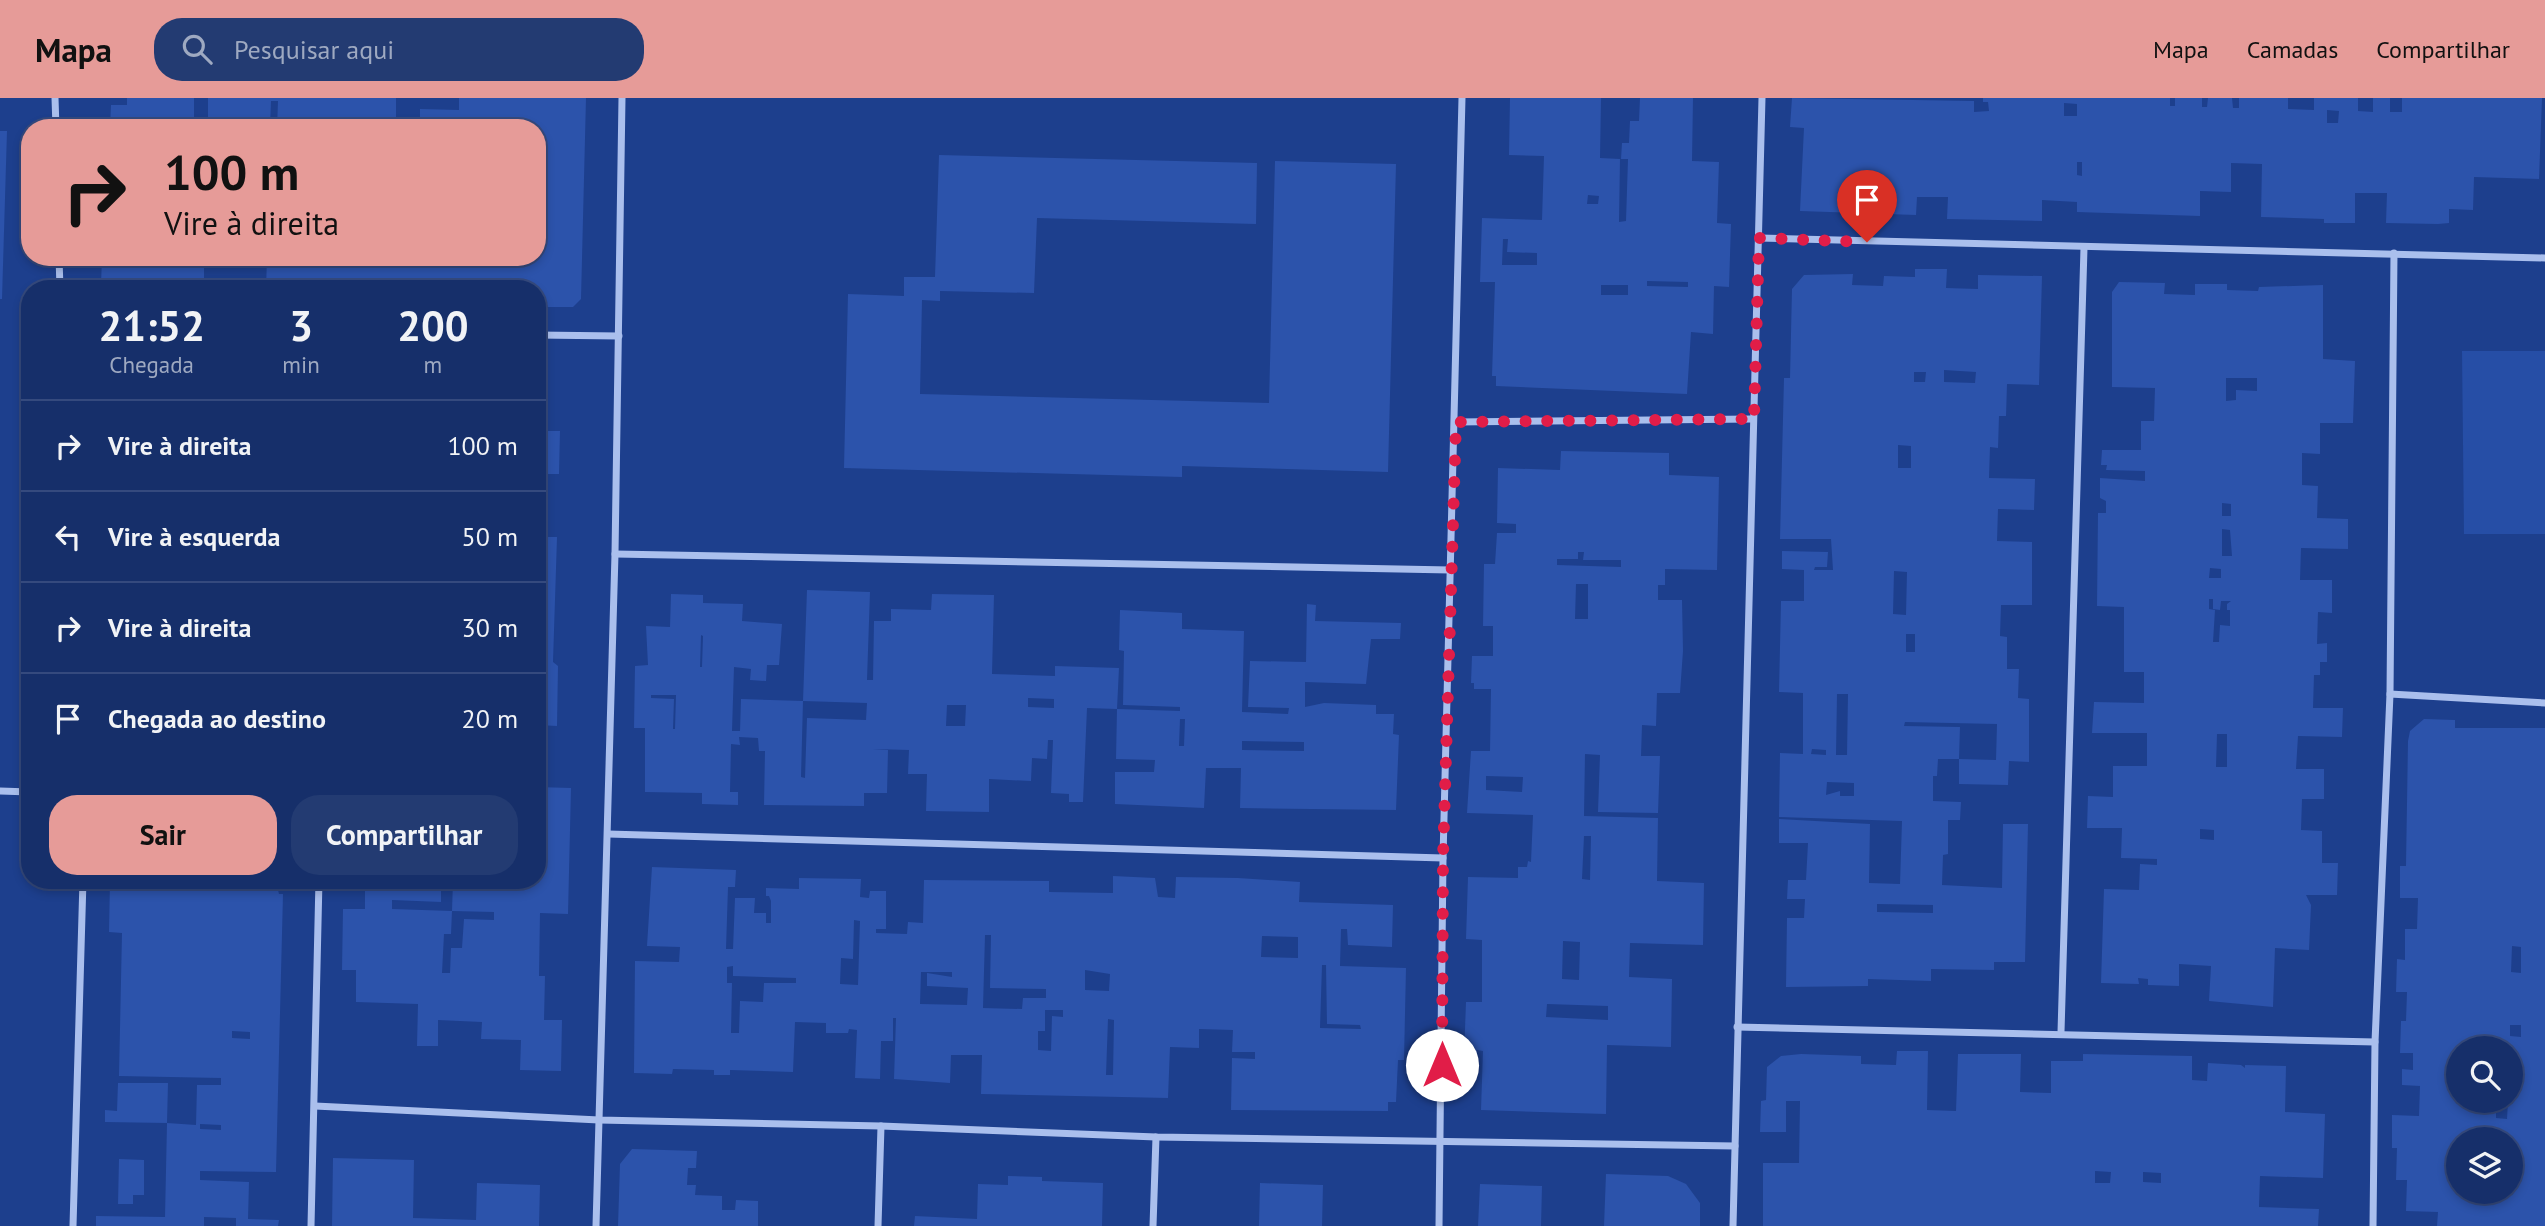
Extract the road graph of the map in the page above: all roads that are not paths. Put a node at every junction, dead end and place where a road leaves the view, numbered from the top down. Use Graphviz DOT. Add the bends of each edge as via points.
graph roads {
  1 [pos="55,98"];
  2 [pos="622,98"];
  3 [pos="1462,98"];
  4 [pos="1762,98"];
  5 [pos="56,119"];
  6 [pos="1759,238"];
  7 [pos="2084,248"];
  8 [pos="2394,253"];
  9 [pos="2545,258"];
  10 [pos="546,335"];
  11 [pos="619,336"];
  12 [pos="1754,419"];
  13 [pos="1456,422"];
  14 [pos="615,554"];
  15 [pos="1450,570"];
  16 [pos="2390,694"];
  17 [pos="2545,703"];
  18 [pos="0,791"];
  19 [pos="21,792"];
  20 [pos="608,834"];
  21 [pos="1443,858"];
  22 [pos="83,889"];
  23 [pos="319,889"];
  24 [pos="1737,1027"];
  25 [pos="2061,1032"];
  26 [pos="2375,1042"];
  27 [pos="315,1106"];
  28 [pos="599,1120"];
  29 [pos="881,1126"];
  30 [pos="1156,1137"];
  31 [pos="1441,1143"];
  32 [pos="1735,1146"];
  33 [pos="73,1226"];
  34 [pos="311,1226"];
  35 [pos="596,1226"];
  36 [pos="878,1226"];
  37 [pos="1153,1226"];
  38 [pos="1439,1226"];
  39 [pos="1732,1226"];
  40 [pos="2373,1226"];
  1 -- 5 [label="street"];
  2 -- 11 [label="street"];
  3 -- 13 [label="street"];
  4 -- 6 [label="street"];
  6 -- 7 [label="street"];
  6 -- 12 [label="street"];
  7 -- 8 [label="street"];
  7 -- 25 [label="street"];
  8 -- 9 [label="street"];
  8 -- 16 [label="street"];
  10 -- 11 [label="street"];
  11 -- 14 [label="street"];
  12 -- 13 [label="street"];
  12 -- 24 [label="street"];
  13 -- 15 [label="street"];
  14 -- 15 [label="street"];
  14 -- 20 [label="street"];
  15 -- 21 [label="street"];
  16 -- 17 [label="street"];
  16 -- 26 [label="street"];
  18 -- 19 [label="street"];
  20 -- 21 [label="street"];
  20 -- 28 [label="street"];
  21 -- 31 [label="street"];
  22 -- 33 [label="street"];
  23 -- 27 [label="street"];
  24 -- 25 [label="street"];
  24 -- 32 [label="street"];
  25 -- 26 [label="street"];
  26 -- 40 [label="street"];
  27 -- 28 [label="street"];
  27 -- 34 [label="street"];
  28 -- 29 [label="street"];
  28 -- 35 [label="street"];
  29 -- 30 [label="street"];
  29 -- 36 [label="street"];
  30 -- 31 [label="street"];
  30 -- 37 [label="street"];
  31 -- 32 [label="street"];
  31 -- 38 [label="street"];
  32 -- 39 [label="street"];
}
